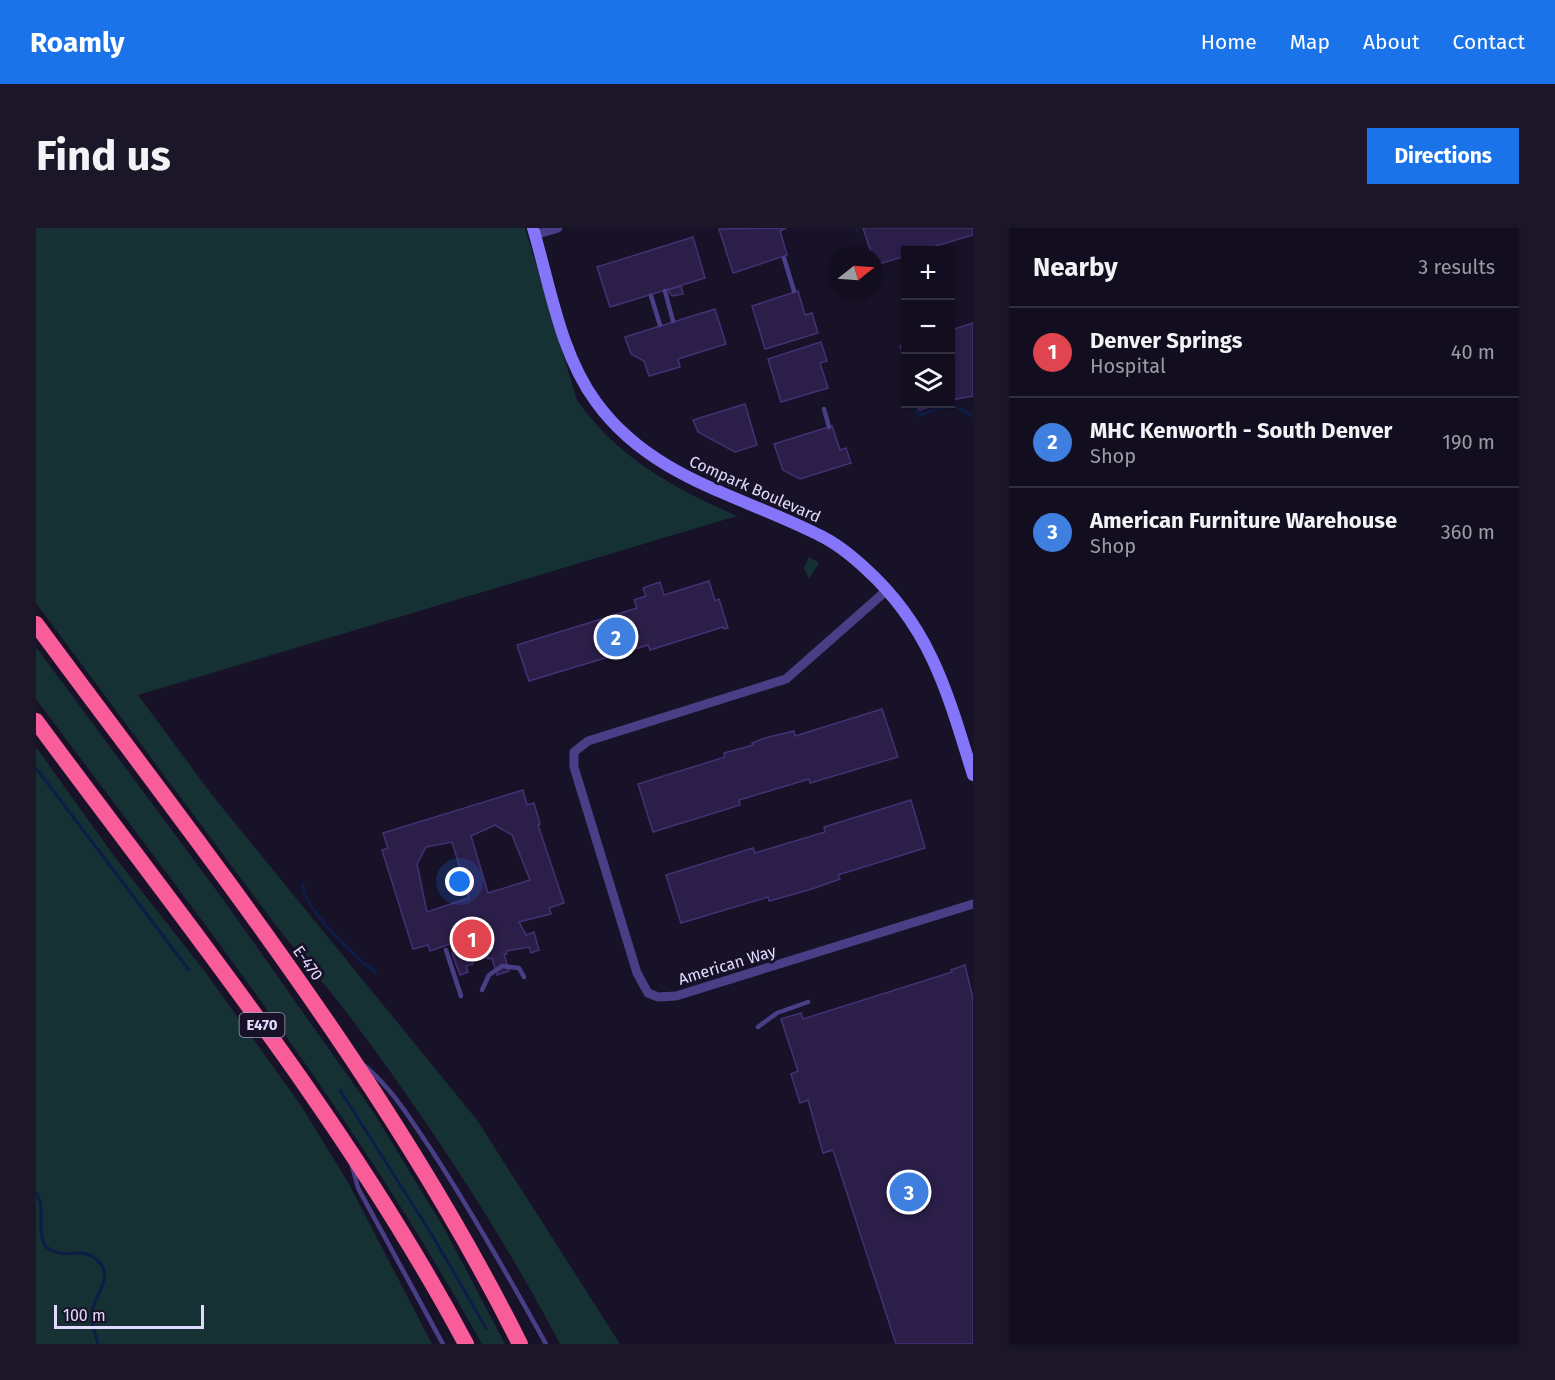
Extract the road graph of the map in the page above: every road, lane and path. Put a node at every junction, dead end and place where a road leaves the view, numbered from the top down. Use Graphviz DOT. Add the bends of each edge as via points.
graph roads {
  1 [pos="558,228"];
  2 [pos="534,231"];
  3 [pos="784,258"];
  4 [pos="665,291"];
  5 [pos="794,291"];
  6 [pos="651,296"];
  7 [pos="673,321"];
  8 [pos="660,325"];
  9 [pos="824,409"];
  10 [pos="829,427"];
  11 [pos="887,590"];
  12 [pos="36,624"];
  13 [pos="36,721"];
  14 [pos="973,775"];
  15 [pos="973,904"];
  16 [pos="446,950"];
  17 [pos="524,977"];
  18 [pos="482,990"];
  19 [pos="460,996"];
  20 [pos="808,1002"];
  21 [pos="758,1027"];
  22 [pos="348,1051"];
  23 [pos="346,1147"];
  24 [pos="443,1344"];
  25 [pos="466,1344"];
  26 [pos="520,1344"];
  27 [pos="546,1344"];
  1 -- 2 [label="street"];
  2 -- 11 [label="street, Compark Boulevard" via="577,368 596,402 615,424 650,455 687,478 824,537"];
  3 -- 5 [label="lane"];
  4 -- 7 [label="lane"];
  6 -- 8 [label="lane"];
  9 -- 10 [label="lane"];
  11 -- 14 [label="street, Compark Boulevard" via="915,624 935,660"];
  11 -- 15 [label="street, American Way" via="786,679 588,741 574,752 574,767 637,973 648,993 658,997 676,996"];
  12 -- 22 [label="highway, E-470"];
  13 -- 23 [label="highway, E470" via="262,1026"];
  16 -- 19 [label="lane"];
  17 -- 18 [label="lane" via="515,966 502,966 489,975"];
  20 -- 21 [label="lane" via="777,1013"];
  22 -- 26 [label="highway, E-470" via="422,1166"];
  22 -- 27 [label="lane" via="388,1087 400,1104 478,1224"];
  23 -- 24 [label="lane" via="358,1188"];
  23 -- 25 [label="highway, E470"];
}
